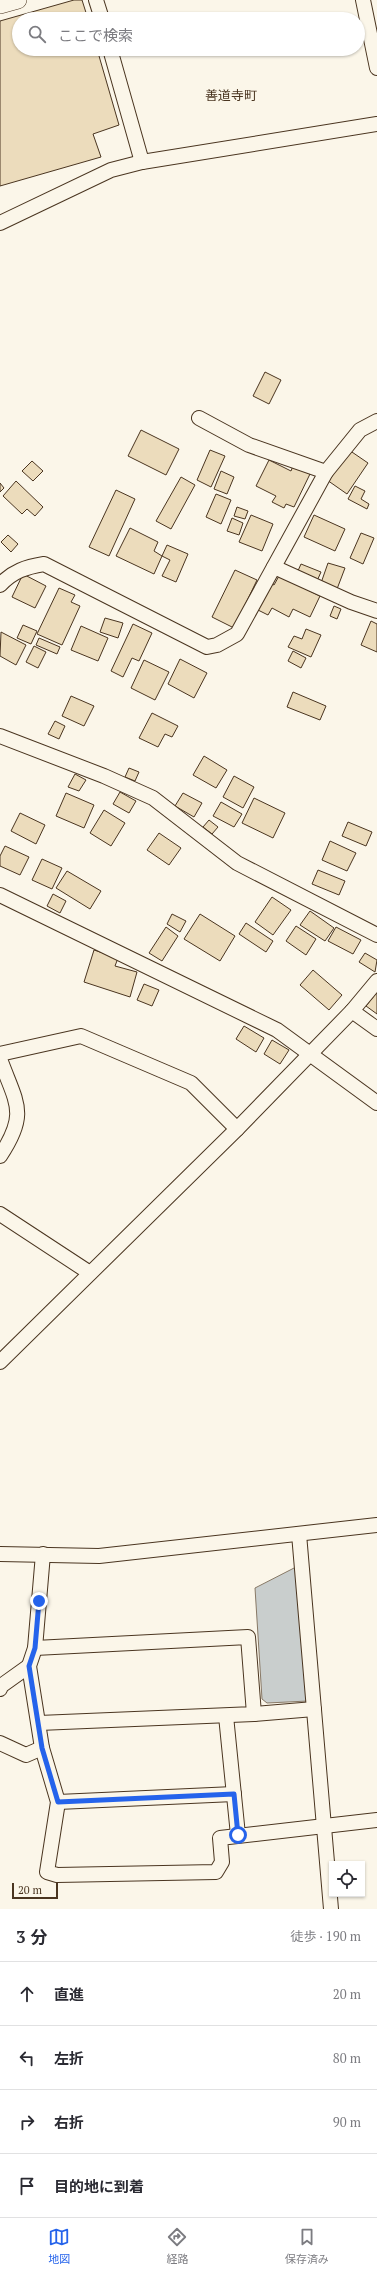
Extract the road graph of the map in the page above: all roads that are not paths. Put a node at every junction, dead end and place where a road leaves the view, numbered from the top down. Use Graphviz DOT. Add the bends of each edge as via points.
graph roads {
  1 [pos="18,0"];
  2 [pos="96,0"];
  3 [pos="362,0"];
  4 [pos="0,5"];
  5 [pos="100,12"];
  6 [pos="365,12"];
  7 [pos="365,14"];
  8 [pos="112,56"];
  9 [pos="377,68"];
  10 [pos="377,124"];
  11 [pos="142,162"];
  12 [pos="0,223"];
  13 [pos="199,418"];
  14 [pos="377,421"];
  15 [pos="326,472"];
  16 [pos="274,567"];
  17 [pos="0,585"];
  18 [pos="377,611"];
  19 [pos="0,736"];
  20 [pos="0,895"];
  21 [pos="377,934"];
  22 [pos="377,981"];
  23 [pos="352,1011"];
  24 [pos="377,1029"];
  25 [pos="0,1054"];
  26 [pos="310,1054"];
  27 [pos="0,1059"];
  28 [pos="377,1104"];
  29 [pos="237,1129"];
  30 [pos="0,1156"];
  31 [pos="0,1214"];
  32 [pos="90,1273"];
  33 [pos="0,1362"];
  34 [pos="376,1524"];
  35 [pos="299,1534"];
  36 [pos="0,1554"];
  37 [pos="43,1554"];
  38 [pos="35,1648"];
  39 [pos="29,1666"];
  40 [pos="0,1687"];
  41 [pos="314,1709"];
  42 [pos="254,1714"];
  43 [pos="226,1716"];
  44 [pos="39,1723"];
  45 [pos="0,1743"];
  46 [pos="42,1748"];
  47 [pos="234,1794"];
  48 [pos="58,1802"];
  49 [pos="377,1820"];
  50 [pos="324,1825"];
  51 [pos="238,1835"];
  52 [pos="331,1909"];
  1 -- 4 [label="street"];
  2 -- 5 [label="street"];
  3 -- 6 [label="street"];
  7 -- 9 [label="street"];
  8 -- 11 [label="street"];
  10 -- 11 [label="street"];
  11 -- 12 [label="street" via="111,170"];
  13 -- 15 [label="street" via="249,445"];
  14 -- 15 [label="street" via="360,430"];
  15 -- 16 [label="street"];
  16 -- 17 [label="street" via="237,634 217,646 207,647 44,564 26,567 9,575"];
  16 -- 18 [label="street"];
  19 -- 21 [label="street" via="153,798 237,863"];
  20 -- 26 [label="street" via="277,1030"];
  22 -- 23 [label="street"];
  23 -- 24 [label="street"];
  23 -- 26 [label="street"];
  25 -- 29 [label="street" via="82,1036 190,1083"];
  26 -- 28 [label="street"];
  26 -- 29 [label="street"];
  27 -- 30 [label="street" via="18,1108 17,1128"];
  29 -- 32 [label="street"];
  31 -- 32 [label="street"];
  32 -- 33 [label="street"];
  34 -- 35 [label="street"];
  35 -- 37 [label="street" via="99,1556"];
  35 -- 41 [label="street"];
  36 -- 37 [label="street"];
  37 -- 38 [label="street"];
  38 -- 39 [label="street"];
  38 -- 42 [label="street" via="248,1637"];
  39 -- 40 [label="street"];
  39 -- 44 [label="street"];
  41 -- 42 [label="street"];
  41 -- 50 [label="street"];
  42 -- 43 [label="street"];
  43 -- 44 [label="street"];
  43 -- 47 [label="street"];
  44 -- 46 [label="street"];
  45 -- 46 [label="street" via="26,1755"];
  46 -- 48 [label="street"];
  47 -- 48 [label="street"];
  47 -- 51 [label="street"];
  48 -- 51 [label="street" via="47,1872 57,1875 216,1872 222,1862 220,1838"];
  49 -- 50 [label="street"];
  50 -- 51 [label="street"];
  50 -- 52 [label="street"];
}
